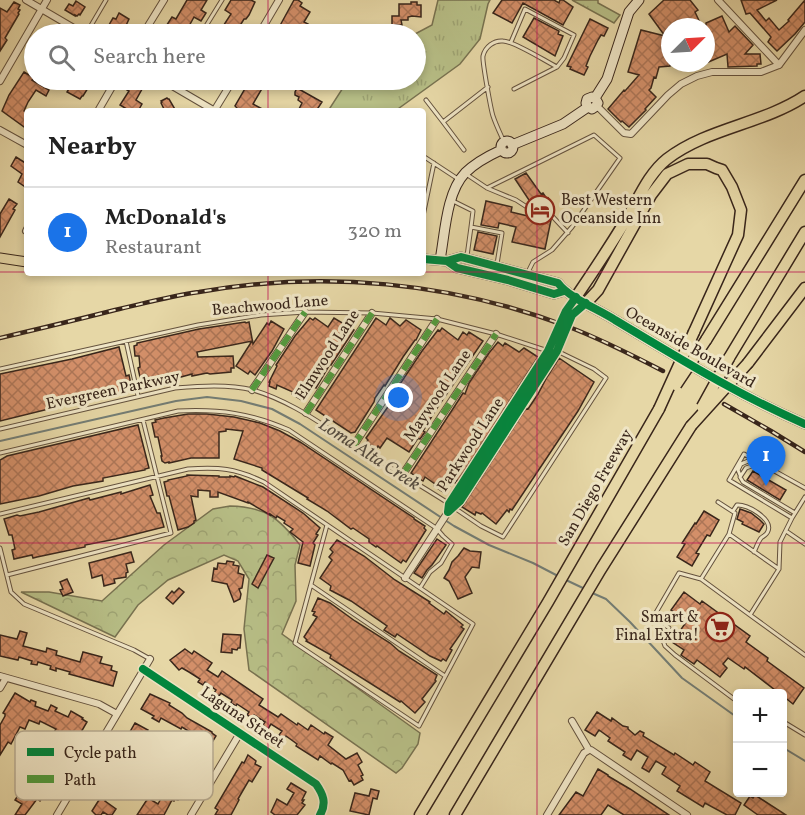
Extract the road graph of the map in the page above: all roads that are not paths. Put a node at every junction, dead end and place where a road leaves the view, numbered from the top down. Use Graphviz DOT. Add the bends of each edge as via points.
graph roads {
  1 [pos="26,0"];
  2 [pos="47,0"];
  3 [pos="106,0"];
  4 [pos="164,0"];
  5 [pos="222,0"];
  6 [pos="278,0"];
  7 [pos="639,0"];
  8 [pos="718,0"];
  9 [pos="42,9"];
  10 [pos="33,24"];
  11 [pos="68,24"];
  12 [pos="91,24"];
  13 [pos="149,24"];
  14 [pos="207,24"];
  15 [pos="265,24"];
  16 [pos="805,30"];
  17 [pos="24,40"];
  18 [pos="512,42"];
  19 [pos="779,65"];
  20 [pos="557,68"];
  21 [pos="0,81"];
  22 [pos="488,87"];
  23 [pos="514,89"];
  24 [pos="110,90"];
  25 [pos="184,90"];
  26 [pos="227,90"];
  27 [pos="805,96"];
  28 [pos="426,100"];
  29 [pos="593,104"];
  30 [pos="100,108"];
  31 [pos="211,108"];
  32 [pos="217,108"];
  33 [pos="443,122"];
  34 [pos="0,130"];
  35 [pos="24,144"];
  36 [pos="506,146"];
  37 [pos="464,150"];
  38 [pos="426,158"];
  39 [pos="434,163"];
  40 [pos="462,177"];
  41 [pos="805,180"];
  42 [pos="487,188"];
  43 [pos="451,200"];
  44 [pos="426,202"];
  45 [pos="530,209"];
  46 [pos="542,213"];
  47 [pos="471,227"];
  48 [pos="568,232"];
  49 [pos="805,232"];
  50 [pos="0,258"];
  51 [pos="467,258"];
  52 [pos="426,259"];
  53 [pos="443,260"];
  54 [pos="24,262"];
  55 [pos="497,266"];
  56 [pos="527,274"];
  57 [pos="805,288"];
  58 [pos="564,291"];
  59 [pos="576,297"];
  60 [pos="586,303"];
  61 [pos="305,312"];
  62 [pos="372,312"];
  63 [pos="437,319"];
  64 [pos="496,334"];
  65 [pos="126,341"];
  66 [pos="548,351"];
  67 [pos="557,351"];
  68 [pos="0,369"];
  69 [pos="252,390"];
  70 [pos="138,396"];
  71 [pos="659,409"];
  72 [pos="306,413"];
  73 [pos="143,419"];
  74 [pos="805,424"];
  75 [pos="691,426"];
  76 [pos="0,429"];
  77 [pos="354,445"];
  78 [pos="0,453"];
  79 [pos="753,459"];
  80 [pos="760,463"];
  81 [pos="403,474"];
  82 [pos="157,477"];
  83 [pos="740,477"];
  84 [pos="805,488"];
  85 [pos="805,497"];
  86 [pos="718,502"];
  87 [pos="450,508"];
  88 [pos="733,511"];
  89 [pos="795,513"];
  90 [pos="0,514"];
  91 [pos="792,518"];
  92 [pos="327,525"];
  93 [pos="439,525"];
  94 [pos="786,531"];
  95 [pos="729,534"];
  96 [pos="503,537"];
  97 [pos="805,544"];
  98 [pos="0,548"];
  99 [pos="754,552"];
  100 [pos="779,569"];
  101 [pos="7,575"];
  102 [pos="405,578"];
  103 [pos="700,579"];
  104 [pos="311,585"];
  105 [pos="420,588"];
  106 [pos="750,615"];
  107 [pos="654,616"];
  108 [pos="669,628"];
  109 [pos="805,655"];
  110 [pos="150,659"];
  111 [pos="143,669"];
  112 [pos="445,676"];
  113 [pos="3,677"];
  114 [pos="0,688"];
  115 [pos="733,698"];
  116 [pos="117,714"];
  117 [pos="572,721"];
  118 [pos="787,724"];
  119 [pos="107,731"];
  120 [pos="240,733"];
  121 [pos="805,735"];
  122 [pos="589,750"];
  123 [pos="483,769"];
  124 [pos="213,778"];
  125 [pos="66,800"];
  126 [pos="200,800"];
  127 [pos="57,815"];
  128 [pos="191,815"];
  129 [pos="320,815"];
  130 [pos="420,815"];
  131 [pos="455,815"];
  132 [pos="461,815"];
  133 [pos="547,815"];
  134 [pos="687,815"];
  1 -- 9 [label="street"];
  2 -- 9 [label="street"];
  3 -- 12 [label="lane"];
  4 -- 13 [label="street"];
  5 -- 14 [label="lane"];
  6 -- 15 [label="street"];
  7 -- 29 [label="street" via="629,12 607,79"];
  8 -- 19 [label="street"];
  9 -- 10 [label="street"];
  9 -- 11 [label="street"];
  16 -- 19 [label="street"];
  17 -- 21 [label="street"];
  18 -- 20 [label="lane"];
  18 -- 20 [label="lane" via="525,9 574,35"];
  18 -- 22 [label="lane" via="494,42 483,56"];
  19 -- 29 [label="street" via="761,72 720,71 698,76 668,95 631,134 624,133"];
  20 -- 23 [label="lane"];
  22 -- 33 [label="lane"];
  22 -- 36 [label="lane" via="492,115"];
  24 -- 30 [label="street"];
  25 -- 31 [label="street"];
  26 -- 32 [label="street"];
  27 -- 59 [label="highway" via="783,109 710,136 666,160 654,172"];
  28 -- 33 [label="lane"];
  29 -- 36 [label="street" via="563,124"];
  33 -- 37 [label="lane"];
  34 -- 35 [label="street"];
  36 -- 40 [label="street" via="472,166"];
  38 -- 39 [label="lane"];
  39 -- 40 [label="lane"];
  39 -- 44 [label="lane"];
  40 -- 42 [label="lane"];
  40 -- 43 [label="street"];
  41 -- 71 [label="highway, San Diego Freeway, bridge"];
  42 -- 45 [label="lane"];
  42 -- 48 [label="lane" via="594,135 620,158"];
  43 -- 47 [label="lane" via="473,211"];
  43 -- 53 [label="street"];
  46 -- 48 [label="lane" via="553,217"];
  47 -- 51 [label="lane"];
  47 -- 55 [label="lane" via="502,233"];
  48 -- 56 [label="lane" via="552,250 532,262"];
  49 -- 75 [label="highway, bridge"];
  50 -- 54 [label="main road"];
  51 -- 53 [label="main road, Oceanside Boulevard"];
  51 -- 55 [label="main road, Oceanside Boulevard"];
  52 -- 53 [label="main road, Oceanside Boulevard"];
  53 -- 58 [label="main road, Oceanside Boulevard" via="457,268 554,294"];
  55 -- 56 [label="main road, Oceanside Boulevard"];
  56 -- 58 [label="main road, Oceanside Boulevard" via="558,282"];
  57 -- 75 [label="highway, bridge" via="748,363"];
  58 -- 59 [label="main road, Oceanside Boulevard"];
  59 -- 60 [label="main road, Oceanside Boulevard"];
  59 -- 66 [label="street, Parkwood Lane"];
  60 -- 67 [label="street, Parkwood Lane" via="572,315"];
  60 -- 71 [label="highway, bridge" via="598,290 651,195 668,174 688,164 707,164 722,170 741,210 738,235"];
  60 -- 74 [label="main road, Oceanside Boulevard" via="734,390"];
  61 -- 62 [label="lane, Beachwood Lane"];
  61 -- 65 [label="lane, Beachwood Lane" via="198,325"];
  61 -- 69 [label="street"];
  62 -- 63 [label="lane, Beachwood Lane"];
  62 -- 72 [label="street, Elmwood Lane"];
  63 -- 64 [label="lane, Beachwood Lane"];
  63 -- 77 [label="street"];
  64 -- 66 [label="lane, Beachwood Lane"];
  64 -- 81 [label="street, Maywood Lane"];
  65 -- 68 [label="lane, Beachwood Lane"];
  65 -- 70 [label="lane"];
  66 -- 67 [label="lane, Beachwood Lane"];
  66 -- 87 [label="street, Parkwood Lane"];
  67 -- 87 [label="street, Parkwood Lane" via="460,501"];
  67 -- 96 [label="lane, Beachwood Lane" via="606,378"];
  69 -- 70 [label="lane, Evergreen Parkway" via="200,386"];
  69 -- 72 [label="lane, Evergreen Parkway"];
  70 -- 76 [label="lane, Evergreen Parkway"];
  71 -- 130 [label="highway, San Diego Freeway"];
  72 -- 77 [label="lane, Evergreen Parkway"];
  73 -- 78 [label="lane, Evergreen Parkway"];
  73 -- 82 [label="lane"];
  73 -- 93 [label="lane, Evergreen Parkway" via="178,411 208,410 238,413 272,423"];
  75 -- 123 [label="highway"];
  77 -- 81 [label="lane, Evergreen Parkway"];
  79 -- 80 [label="lane"];
  79 -- 83 [label="lane" via="741,464"];
  79 -- 91 [label="lane" via="744,454 729,480"];
  80 -- 83 [label="lane" via="746,468"];
  80 -- 84 [label="lane"];
  81 -- 87 [label="lane, Evergreen Parkway"];
  82 -- 90 [label="lane"];
  82 -- 92 [label="lane" via="213,467 229,469 264,482"];
  82 -- 101 [label="lane" via="171,534"];
  83 -- 89 [label="lane"];
  85 -- 89 [label="lane"];
  86 -- 88 [label="lane"];
  87 -- 93 [label="street, Parkwood Lane"];
  87 -- 96 [label="lane, Evergreen Parkway"];
  88 -- 95 [label="lane"];
  88 -- 99 [label="lane" via="742,505 766,520 768,532"];
  89 -- 91 [label="lane"];
  91 -- 94 [label="lane"];
  92 -- 102 [label="lane"];
  92 -- 104 [label="lane"];
  93 -- 102 [label="street, Parkwood Lane"];
  93 -- 105 [label="lane, Evergreen Parkway" via="452,544"];
  94 -- 97 [label="lane"];
  94 -- 100 [label="lane" via="780,542"];
  95 -- 99 [label="lane"];
  95 -- 103 [label="lane"];
  98 -- 101 [label="lane"];
  99 -- 100 [label="lane"];
  100 -- 106 [label="lane"];
  101 -- 110 [label="lane" via="11,592 24,604"];
  102 -- 105 [label="lane"];
  103 -- 106 [label="lane"];
  103 -- 107 [label="lane" via="679,573"];
  104 -- 112 [label="lane"];
  104 -- 112 [label="lane" via="295,643 419,726"];
  105 -- 112 [label="lane" via="473,624"];
  106 -- 109 [label="lane"];
  107 -- 108 [label="lane"];
  107 -- 115 [label="lane" via="665,646"];
  110 -- 111 [label="street"];
  111 -- 116 [label="street"];
  111 -- 120 [label="street, Laguna Street"];
  113 -- 114 [label="street"];
  113 -- 116 [label="street" via="99,704"];
  116 -- 119 [label="street"];
  117 -- 122 [label="street"];
  118 -- 121 [label="lane"];
  120 -- 124 [label="street"];
  120 -- 129 [label="street, Laguna Street" via="316,784 324,801"];
  122 -- 133 [label="street"];
  122 -- 134 [label="street"];
  123 -- 131 [label="highway"];
  123 -- 132 [label="highway"];
  125 -- 127 [label="street"];
  126 -- 128 [label="street"];
}
